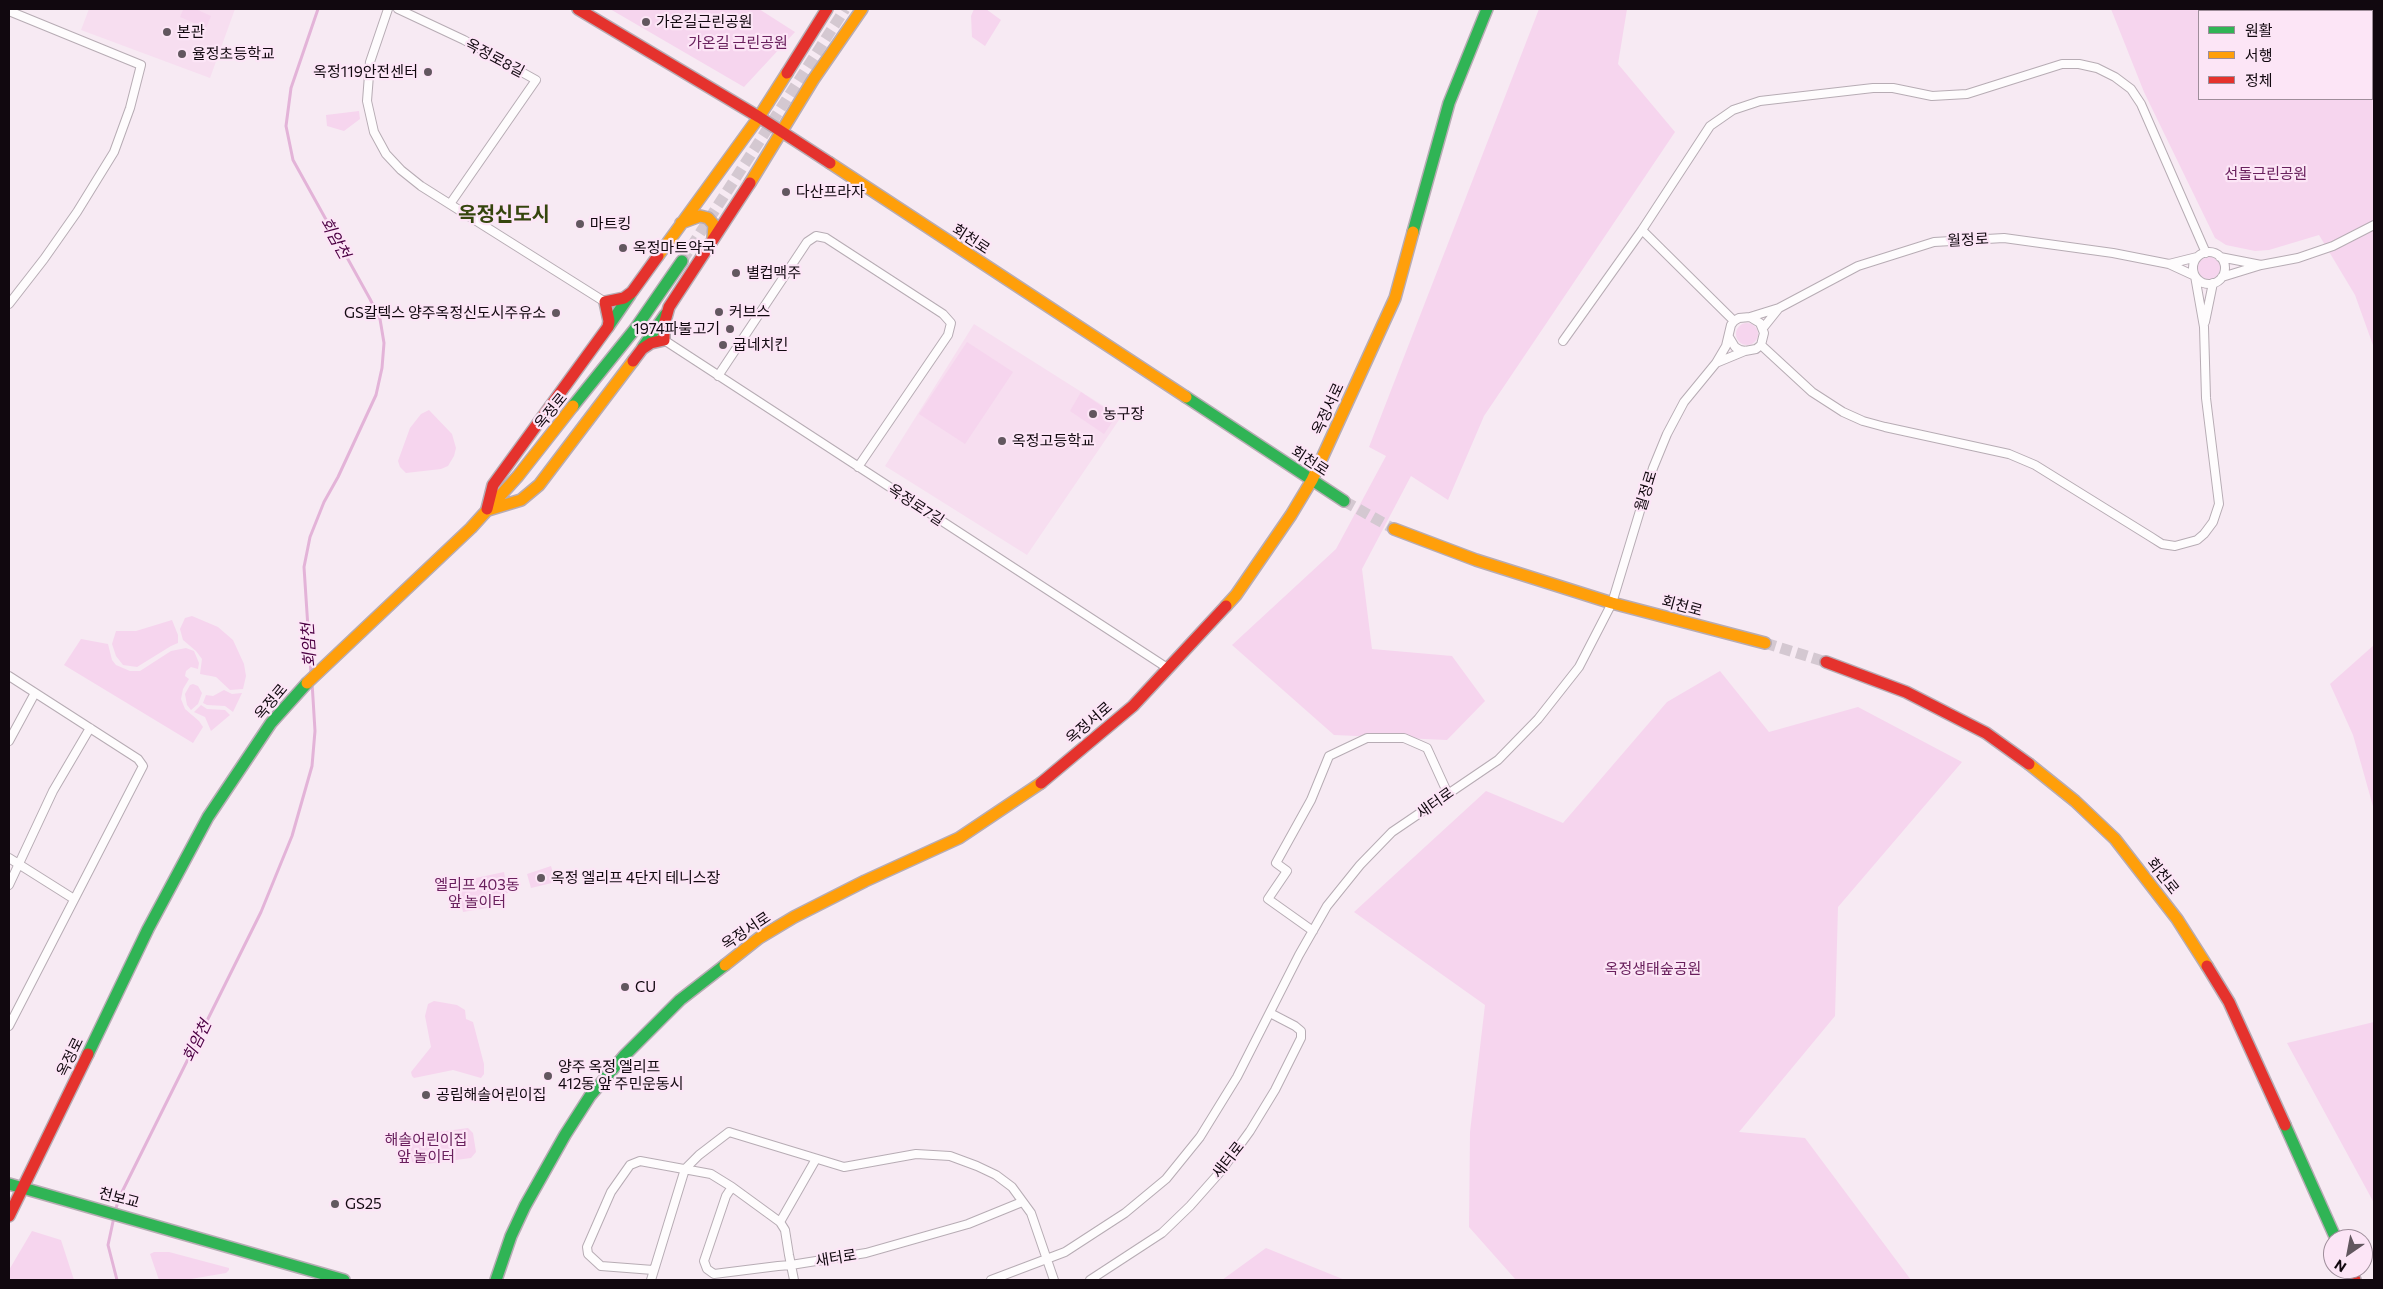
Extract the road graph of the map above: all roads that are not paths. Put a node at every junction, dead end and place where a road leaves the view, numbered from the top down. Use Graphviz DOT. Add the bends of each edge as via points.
graph roads {
  1 [pos="388,9"];
  2 [pos="398,9"];
  3 [pos="578,9"];
  4 [pos="827,9"];
  5 [pos="862,9"];
  6 [pos="1487,9"];
  7 [pos="9,11"];
  8 [pos="759,117"];
  9 [pos="782,132"];
  10 [pos="450,204"];
  11 [pos="680,223"];
  12 [pos="2374,225"];
  13 [pos="1642,230"];
  14 [pos="712,242"];
  15 [pos="2206,253"];
  16 [pos="2220,257"];
  17 [pos="2197,258"];
  18 [pos="682,261"];
  19 [pos="2169,264"];
  20 [pos="2261,265"];
  21 [pos="2195,276"];
  22 [pos="2222,277"];
  23 [pos="2213,283"];
  24 [pos="632,292"];
  25 [pos="605,302"];
  26 [pos="9,304"];
  27 [pos="669,307"];
  28 [pos="1779,308"];
  29 [pos="1750,317"];
  30 [pos="1734,322"];
  31 [pos="608,327"];
  32 [pos="2204,327"];
  33 [pos="1763,328"];
  34 [pos="1729,337"];
  35 [pos="664,340"];
  36 [pos="1563,341"];
  37 [pos="1761,344"];
  38 [pos="642,349"];
  39 [pos="1745,351"];
  40 [pos="1716,363"];
  41 [pos="718,376"];
  42 [pos="858,467"];
  43 [pos="1312,480"];
  44 [pos="1344,501"];
  45 [pos="487,511"];
  46 [pos="1394,529"];
  47 [pos="1612,603"];
  48 [pos="1765,643"];
  49 [pos="1826,662"];
  50 [pos="1169,669"];
  51 [pos="9,676"];
  52 [pos="35,693"];
  53 [pos="90,728"];
  54 [pos="9,741"];
  55 [pos="1448,794"];
  56 [pos="9,858"];
  57 [pos="19,865"];
  58 [pos="9,885"];
  59 [pos="74,899"];
  60 [pos="1313,931"];
  61 [pos="1270,1013"];
  62 [pos="9,1026"];
  63 [pos="816,1159"];
  64 [pos="685,1169"];
  65 [pos="9,1184"];
  66 [pos="732,1187"];
  67 [pos="23,1188"];
  68 [pos="1022,1202"];
  69 [pos="9,1216"];
  70 [pos="780,1222"];
  71 [pos="2331,1229"];
  72 [pos="1047,1260"];
  73 [pos="791,1264"];
  74 [pos="653,1270"];
  75 [pos="344,1280"];
  76 [pos="496,1280"];
  77 [pos="651,1280"];
  78 [pos="794,1280"];
  79 [pos="991,1280"];
  80 [pos="1054,1280"];
  81 [pos="1090,1280"];
  1 -- 10 [label="street" via="368,71 366,101 369,118 386,154 400,170"];
  2 -- 10 [label="street, 옥정로8길" via="464,40 536,80"];
  3 -- 8 [label="main road, 회천로"];
  4 -- 8 [label="main road"];
  5 -- 9 [label="main road"];
  6 -- 43 [label="main road, 옥정서로" via="1449,103 1395,298"];
  7 -- 26 [label="street" via="141,65 114,152 66,228"];
  8 -- 9 [label="main road, 회천로"];
  8 -- 11 [label="main road"];
  9 -- 14 [label="main road"];
  9 -- 43 [label="main road, 회천로"];
  10 -- 25 [label="street"];
  11 -- 14 [label="main road" via="700,216 708,218 715,229"];
  11 -- 24 [label="main road"];
  12 -- 20 [label="street" via="2333,246 2298,258"];
  13 -- 15 [label="street" via="1710,126 1744,105 1872,88 1893,88 1932,96 1967,94 2062,64 2079,64 2115,76 2131,89 2141,104"];
  13 -- 30 [label="street"];
  13 -- 36 [label="street"];
  14 -- 27 [label="main road"];
  15 -- 16 [label="street"];
  15 -- 17 [label="street"];
  16 -- 20 [label="street"];
  16 -- 22 [label="street" via="2224,267"];
  17 -- 19 [label="street"];
  17 -- 21 [label="street" via="2193,266"];
  18 -- 45 [label="main road, 옥정로" via="635,330"];
  19 -- 21 [label="street"];
  19 -- 28 [label="street, 월정로" via="2004,238 1934,242 1858,266"];
  20 -- 22 [label="street"];
  21 -- 23 [label="street" via="2203,283"];
  21 -- 32 [label="street"];
  22 -- 23 [label="street"];
  23 -- 32 [label="street"];
  24 -- 25 [label="main road" via="624,298"];
  24 -- 31 [label="main road"];
  25 -- 31 [label="main road"];
  27 -- 35 [label="main road"];
  27 -- 38 [label="main road"];
  28 -- 29 [label="street"];
  28 -- 33 [label="street"];
  29 -- 30 [label="street"];
  29 -- 33 [label="street" via="1760,322"];
  30 -- 34 [label="street"];
  31 -- 45 [label="main road" via="493,485"];
  32 -- 37 [label="street" via="2206,398 2219,504 2213,522 2204,534 2197,540 2175,546 2151,538 2035,465 2009,454 1885,427 1843,412 1812,392"];
  33 -- 37 [label="street"];
  34 -- 39 [label="street" via="1735,347"];
  34 -- 40 [label="street, 월정로"];
  35 -- 38 [label="main road"];
  35 -- 41 [label="street, 옥정로7길"];
  37 -- 39 [label="street" via="1756,349"];
  38 -- 45 [label="main road" via="539,485 521,500"];
  39 -- 40 [label="street"];
  40 -- 47 [label="street, 월정로" via="1684,402 1667,434 1653,468"];
  41 -- 42 [label="street, 옥정로7길"];
  41 -- 42 [label="street" via="807,242 816,236 826,238 943,314 950,323 948,335"];
  42 -- 50 [label="street, 옥정로7길"];
  43 -- 44 [label="main road, 회천로"];
  43 -- 50 [label="main road, 옥정서로" via="1236,595"];
  45 -- 67 [label="main road, 옥정로" via="309,681 271,723 208,817 148,929"];
  46 -- 47 [label="main road, 회천로" via="1476,560"];
  47 -- 48 [label="main road, 회천로"];
  47 -- 55 [label="street, 새터로" via="1580,667 1538,719 1498,760"];
  49 -- 71 [label="main road, 회천로" via="1906,692 1986,733 2030,764 2115,839 2177,919 2229,1002"];
  50 -- 76 [label="main road, 옥정서로" via="1133,706 1054,773 997,814 959,838 794,917 759,938 680,1000 590,1096 525,1206"];
  51 -- 52 [label="street"];
  52 -- 53 [label="street"];
  52 -- 54 [label="street"];
  53 -- 57 [label="street" via="53,791"];
  53 -- 59 [label="street" via="138,759 142,769"];
  55 -- 60 [label="street, 새터로" via="1392,832 1360,865"];
  55 -- 60 [label="street" via="1427,748 1404,738 1367,738 1329,756 1311,800 1276,863 1287,872 1268,899"];
  56 -- 57 [label="street"];
  57 -- 58 [label="street"];
  57 -- 59 [label="street"];
  59 -- 62 [label="street"];
  60 -- 61 [label="street, 새터로"];
  61 -- 72 [label="street, 새터로" via="1237,1077 1200,1137 1166,1179 1125,1213"];
  61 -- 81 [label="street, 새터로" via="1295,1026 1301,1031 1301,1038 1250,1131 1221,1171 1162,1233"];
  63 -- 64 [label="street" via="729,1132"];
  63 -- 68 [label="street" via="844,1167 916,1154 950,1156 996,1175 1012,1187"];
  63 -- 70 [label="street"];
  64 -- 66 [label="street" via="711,1174"];
  64 -- 74 [label="street"];
  64 -- 74 [label="street" via="640,1161 630,1165 611,1192 587,1247 588,1254 601,1266"];
  65 -- 67 [label="main road"];
  66 -- 70 [label="street"];
  66 -- 73 [label="street, 새터로" via="707,1249 704,1261 707,1269 714,1274 724,1274"];
  67 -- 69 [label="main road, 옥정로"];
  67 -- 75 [label="main road, 천보교"];
  68 -- 72 [label="street" via="1031,1213"];
  68 -- 73 [label="street, 새터로" via="968,1224 902,1244"];
  70 -- 73 [label="street" via="785,1230"];
  72 -- 79 [label="street, 새터로"];
  72 -- 80 [label="street"];
  73 -- 78 [label="street"];
  74 -- 77 [label="street"];
}
